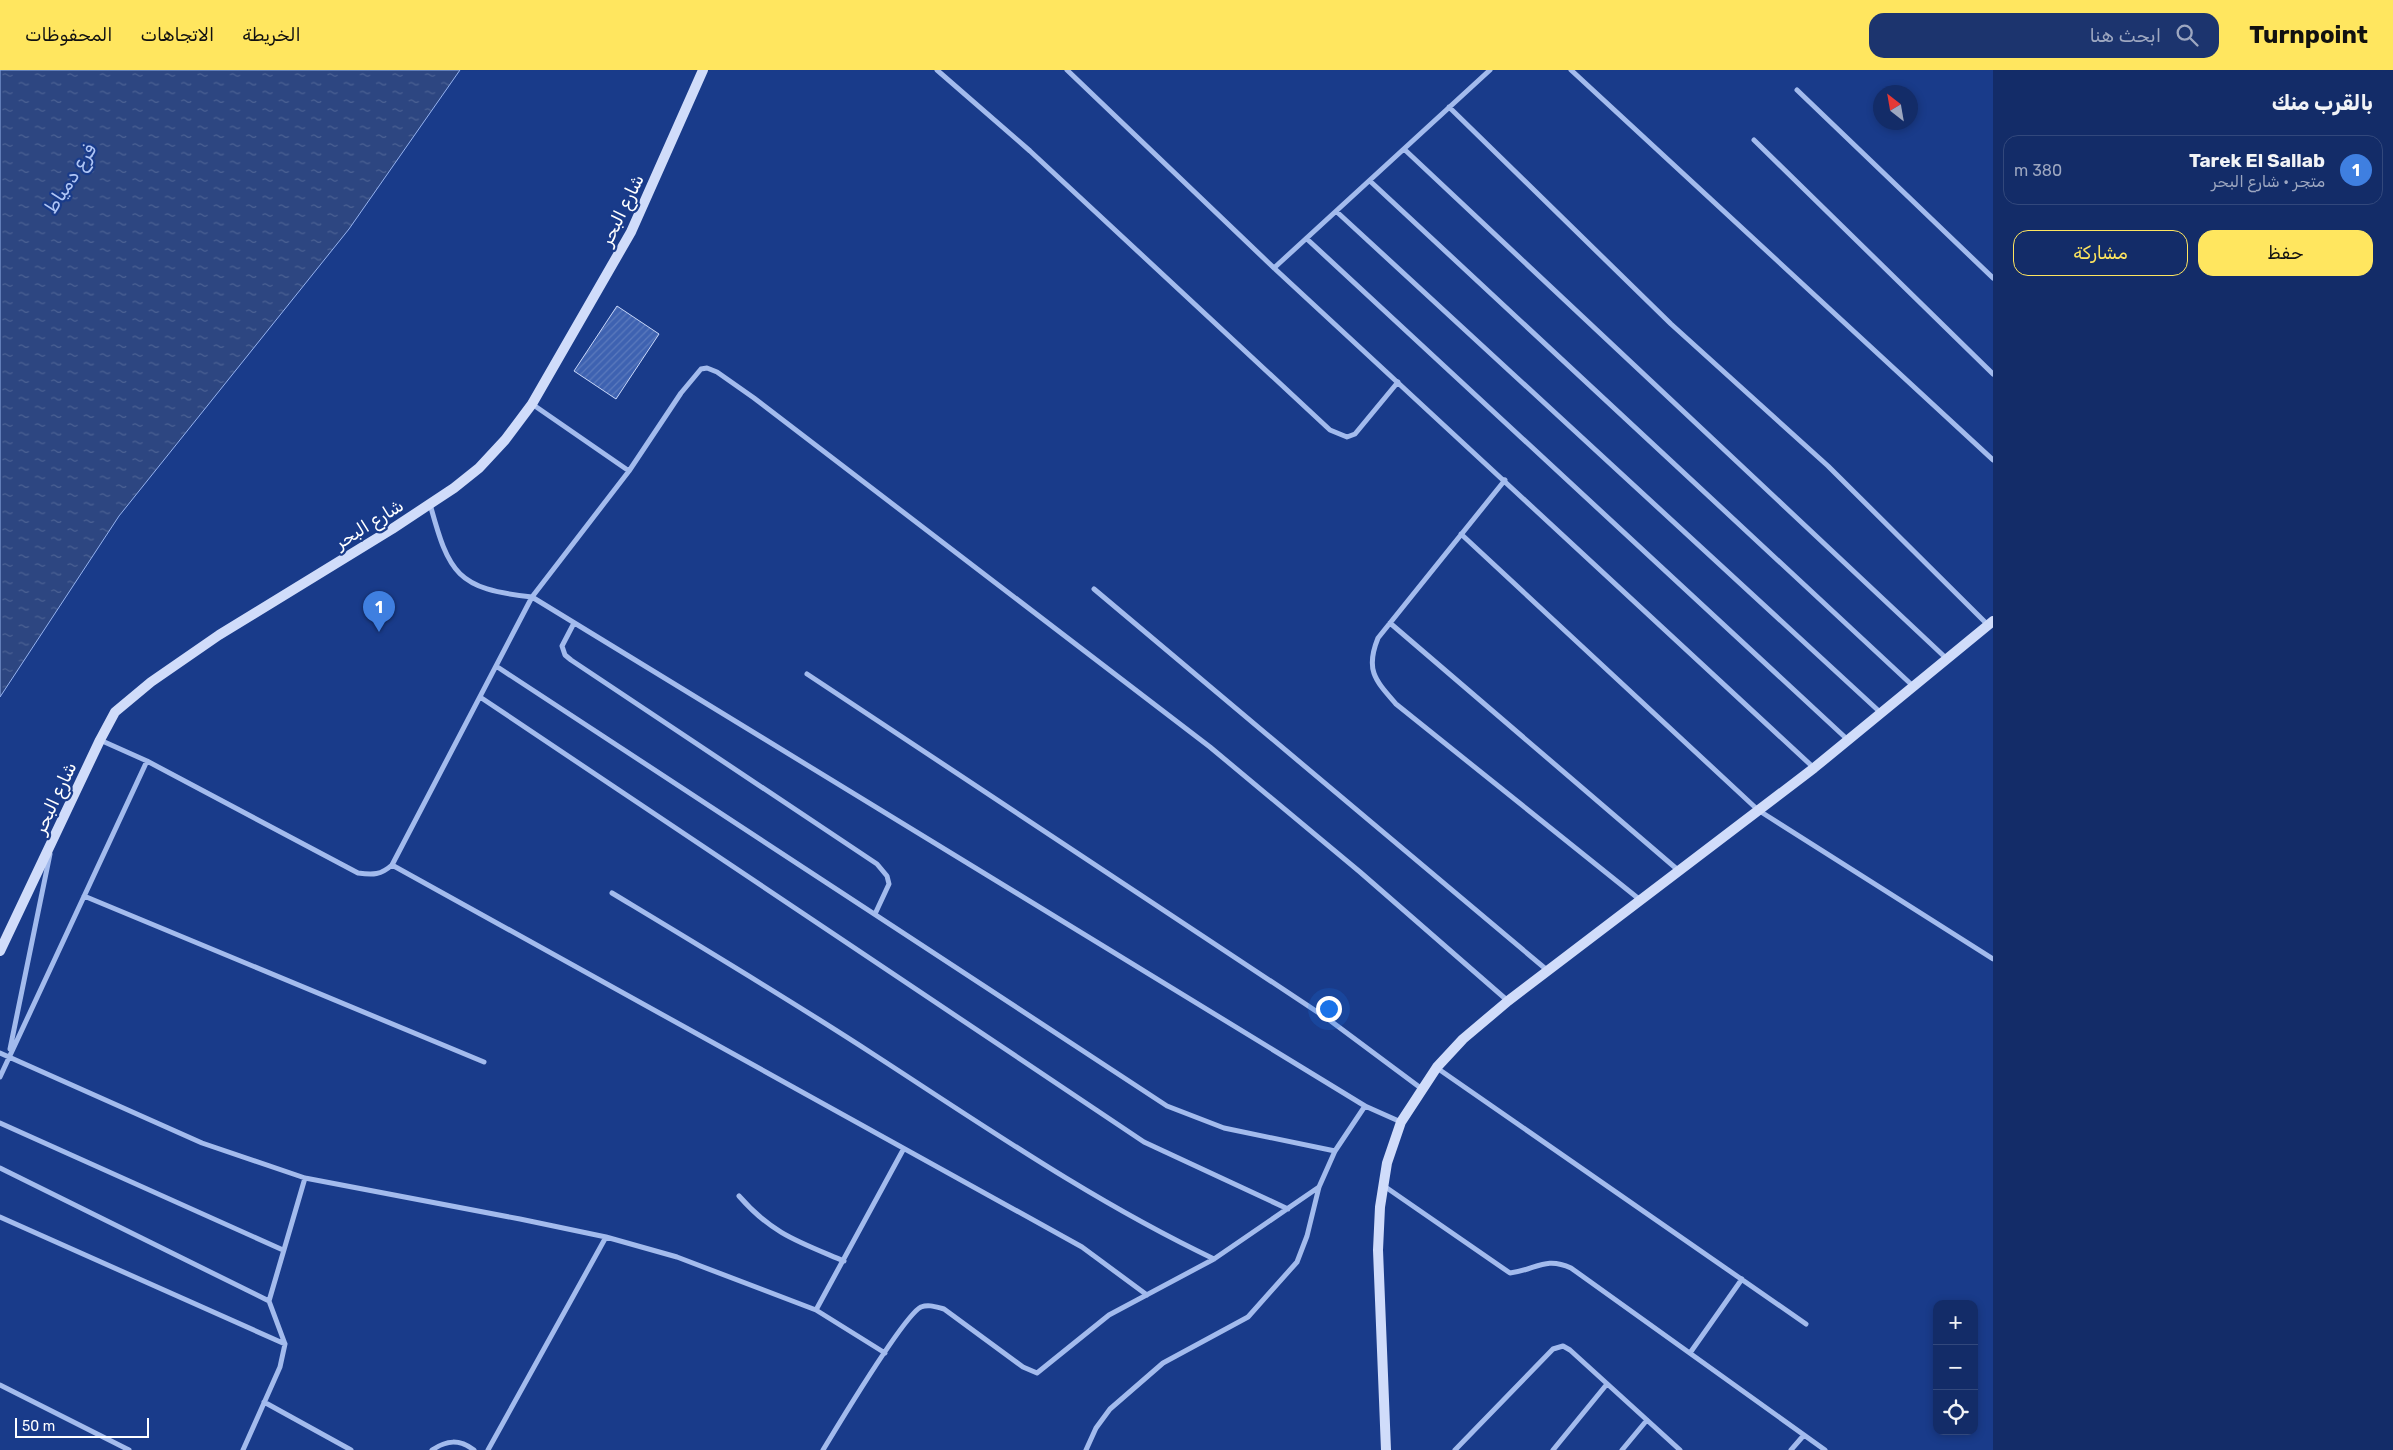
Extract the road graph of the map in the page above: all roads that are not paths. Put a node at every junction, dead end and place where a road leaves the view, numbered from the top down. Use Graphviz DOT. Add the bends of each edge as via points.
graph roads {
  1 [pos="703,70"];
  2 [pos="937,70"];
  3 [pos="1067,70"];
  4 [pos="1490,70"];
  5 [pos="1571,70"];
  6 [pos="1797,90"];
  7 [pos="1448,106"];
  8 [pos="1754,140"];
  9 [pos="1404,149"];
  10 [pos="1370,181"];
  11 [pos="1337,212"];
  12 [pos="1307,239"];
  13 [pos="1274,268"];
  14 [pos="1993,278"];
  15 [pos="1993,374"];
  16 [pos="1398,382"];
  17 [pos="532,404"];
  18 [pos="1993,460"];
  19 [pos="629,471"];
  20 [pos="1505,480"];
  21 [pos="430,504"];
  22 [pos="1461,534"];
  23 [pos="1094,589"];
  24 [pos="532,597"];
  25 [pos="574,623"];
  26 [pos="1390,623"];
  27 [pos="1991,623"];
  28 [pos="1947,659"];
  29 [pos="496,666"];
  30 [pos="807,674"];
  31 [pos="1914,687"];
  32 [pos="480,697"];
  33 [pos="1881,713"];
  34 [pos="100,740"];
  35 [pos="1848,740"];
  36 [pos="146,761"];
  37 [pos="1814,768"];
  38 [pos="1758,810"];
  39 [pos="52,842"];
  40 [pos="392,865"];
  41 [pos="1678,870"];
  42 [pos="612,893"];
  43 [pos="84,896"];
  44 [pos="1639,899"];
  45 [pos="875,914"];
  46 [pos="0,951"];
  47 [pos="1993,960"];
  48 [pos="1547,970"];
  49 [pos="1508,1001"];
  50 [pos="0,1053"];
  51 [pos="8,1057"];
  52 [pos="484,1062"];
  53 [pos="1437,1067"];
  54 [pos="0,1076"];
  55 [pos="1422,1090"];
  56 [pos="1365,1106"];
  57 [pos="1401,1122"];
  58 [pos="0,1123"];
  59 [pos="903,1150"];
  60 [pos="1335,1150"];
  61 [pos="0,1168"];
  62 [pos="305,1178"];
  63 [pos="1383,1186"];
  64 [pos="1319,1187"];
  65 [pos="740,1196"];
  66 [pos="1288,1209"];
  67 [pos="0,1217"];
  68 [pos="606,1237"];
  69 [pos="283,1250"];
  70 [pos="1214,1259"];
  71 [pos="844,1261"];
  72 [pos="1742,1279"];
  73 [pos="1146,1295"];
  74 [pos="269,1301"];
  75 [pos="816,1310"];
  76 [pos="1806,1324"];
  77 [pos="284,1344"];
  78 [pos="885,1353"];
  79 [pos="1690,1353"];
  80 [pos="1607,1384"];
  81 [pos="0,1385"];
  82 [pos="264,1402"];
  83 [pos="1647,1420"];
  84 [pos="1804,1435"];
  85 [pos="129,1450"];
  86 [pos="243,1450"];
  87 [pos="351,1450"];
  88 [pos="432,1450"];
  89 [pos="474,1450"];
  90 [pos="488,1450"];
  91 [pos="823,1450"];
  92 [pos="1086,1450"];
  93 [pos="1386,1450"];
  94 [pos="1455,1450"];
  95 [pos="1553,1450"];
  96 [pos="1622,1450"];
  97 [pos="1680,1450"];
  98 [pos="1791,1450"];
  99 [pos="1825,1450"];
  1 -- 17 [label="street, شارع البحر" via="631,232"];
  2 -- 16 [label="street" via="1030,151 1330,430 1347,437 1355,434"];
  3 -- 13 [label="street"];
  4 -- 7 [label="street"];
  5 -- 18 [label="street"];
  6 -- 14 [label="street"];
  7 -- 9 [label="street"];
  7 -- 27 [label="street" via="1671,324 1828,466"];
  8 -- 15 [label="street"];
  9 -- 10 [label="street"];
  9 -- 28 [label="street"];
  10 -- 11 [label="street"];
  10 -- 31 [label="street"];
  11 -- 12 [label="street"];
  11 -- 33 [label="street"];
  12 -- 13 [label="street"];
  12 -- 35 [label="street"];
  13 -- 16 [label="street"];
  16 -- 20 [label="street"];
  17 -- 19 [label="street"];
  17 -- 21 [label="street, شارع البحر" via="479,468"];
  19 -- 24 [label="street"];
  19 -- 49 [label="street" via="692,378 701,369 717,372 1210,748 1360,872"];
  20 -- 22 [label="street"];
  20 -- 37 [label="street"];
  21 -- 24 [label="street" via="441,544 461,575 477,587"];
  21 -- 34 [label="street, شارع البحر" via="219,635 150,682 115,712"];
  22 -- 26 [label="street"];
  22 -- 38 [label="street"];
  23 -- 48 [label="street"];
  24 -- 25 [label="street"];
  24 -- 29 [label="street"];
  25 -- 45 [label="street" via="562,646 571,660 878,864 889,884"];
  25 -- 56 [label="street"];
  26 -- 41 [label="street"];
  26 -- 44 [label="street" via="1378,638 1371,655 1372,670 1396,704"];
  27 -- 28 [label="street"];
  28 -- 31 [label="street"];
  29 -- 32 [label="street"];
  29 -- 45 [label="street"];
  30 -- 55 [label="street" via="1328,1019"];
  31 -- 33 [label="street"];
  32 -- 40 [label="street"];
  32 -- 66 [label="street" via="1144,1142"];
  33 -- 35 [label="street"];
  34 -- 36 [label="street"];
  34 -- 39 [label="street, شارع البحر"];
  35 -- 37 [label="street"];
  36 -- 40 [label="street" via="358,873 383,873"];
  36 -- 43 [label="street"];
  37 -- 38 [label="street"];
  38 -- 41 [label="street"];
  38 -- 47 [label="street"];
  39 -- 46 [label="street, شارع البحر"];
  39 -- 51 [label="street"];
  40 -- 59 [label="street"];
  41 -- 44 [label="street"];
  42 -- 70 [label="street" via="789,999 1093,1194 1162,1234"];
  43 -- 51 [label="street"];
  43 -- 52 [label="street"];
  44 -- 48 [label="street"];
  45 -- 60 [label="street" via="1167,1106 1224,1128"];
  48 -- 49 [label="street"];
  49 -- 53 [label="street" via="1463,1038"];
  50 -- 51 [label="street"];
  51 -- 54 [label="street"];
  51 -- 62 [label="street" via="202,1142"];
  53 -- 55 [label="street"];
  53 -- 72 [label="street"];
  55 -- 57 [label="street"];
  56 -- 57 [label="street"];
  56 -- 60 [label="street"];
  57 -- 63 [label="street"];
  58 -- 69 [label="street"];
  59 -- 71 [label="street"];
  59 -- 73 [label="street" via="1082,1247"];
  60 -- 64 [label="street"];
  61 -- 74 [label="street"];
  62 -- 68 [label="street"];
  62 -- 69 [label="street"];
  63 -- 79 [label="street" via="1510,1273 1558,1262 1571,1268"];
  63 -- 93 [label="street" via="1378,1250"];
  64 -- 66 [label="street"];
  64 -- 92 [label="street" via="1297,1262 1263,1301 1248,1317 1228,1330 1163,1363 1110,1409"];
  65 -- 71 [label="street" via="770,1226"];
  66 -- 70 [label="street"];
  67 -- 77 [label="street"];
  68 -- 75 [label="street" via="677,1257"];
  68 -- 90 [label="street"];
  69 -- 74 [label="street"];
  70 -- 73 [label="street"];
  71 -- 75 [label="street"];
  72 -- 76 [label="street"];
  72 -- 79 [label="street"];
  73 -- 78 [label="street" via="1109,1315 1037,1373 1023,1367 944,1309 931,1306 912,1314"];
  74 -- 77 [label="street"];
  75 -- 78 [label="street"];
  77 -- 82 [label="street" via="280,1367"];
  78 -- 91 [label="street"];
  79 -- 84 [label="street"];
  80 -- 83 [label="street"];
  80 -- 94 [label="street" via="1570,1350 1558,1346"];
  80 -- 95 [label="street"];
  81 -- 85 [label="street"];
  82 -- 86 [label="street"];
  82 -- 87 [label="street"];
  83 -- 96 [label="street"];
  83 -- 97 [label="street"];
  84 -- 98 [label="street"];
  84 -- 99 [label="street"];
  88 -- 89 [label="street" via="456,1441"];
}
